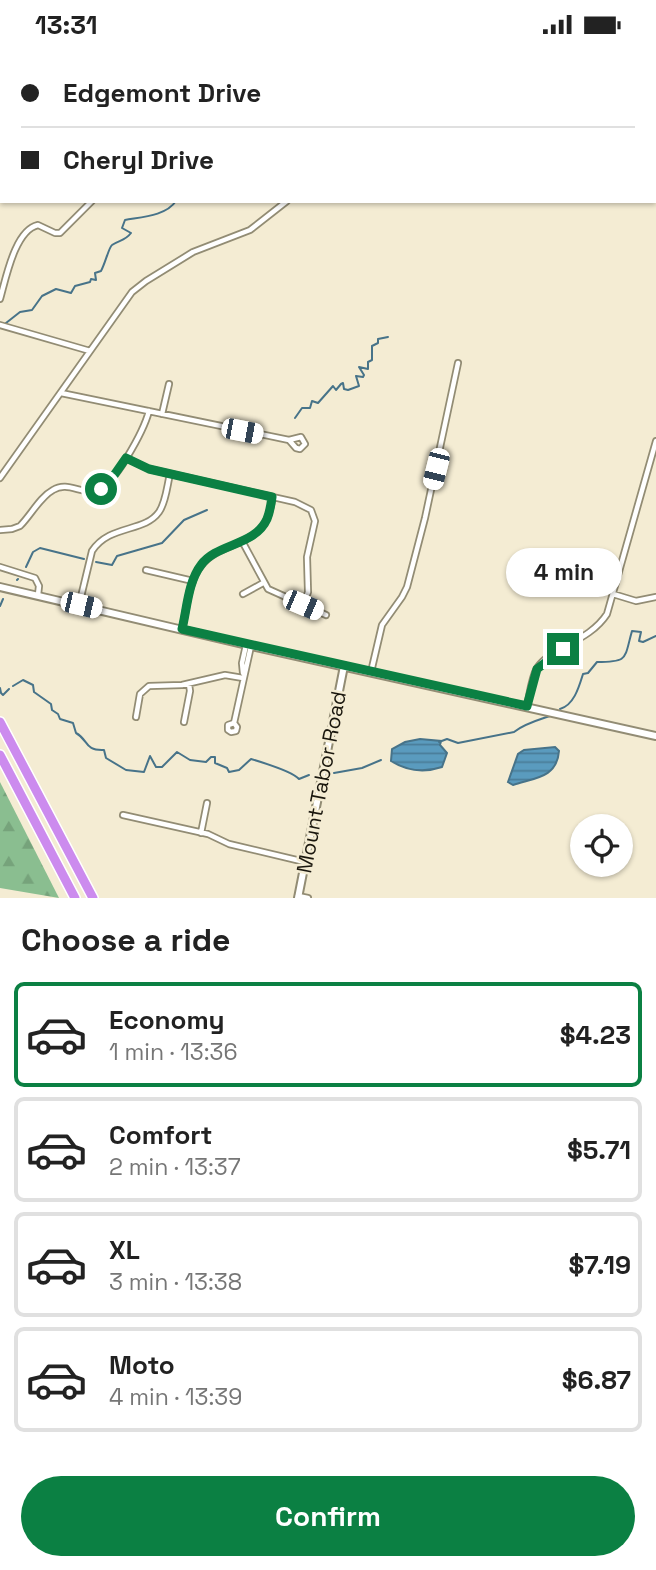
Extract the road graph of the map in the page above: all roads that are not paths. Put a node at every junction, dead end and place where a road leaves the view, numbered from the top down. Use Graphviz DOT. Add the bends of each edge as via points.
graph roads {
  1 [pos="90,203"];
  2 [pos="284,203"];
  3 [pos="0,299"];
  4 [pos="0,325"];
  5 [pos="90,351"];
  6 [pos="458,363"];
  7 [pos="169,384"];
  8 [pos="61,393"];
  9 [pos="149,411"];
  10 [pos="162,414"];
  11 [pos="289,440"];
  12 [pos="656,441"];
  13 [pos="126,458"];
  14 [pos="170,474"];
  15 [pos="0,478"];
  16 [pos="272,497"];
  17 [pos="0,530"];
  18 [pos="242,541"];
  19 [pos="0,567"];
  20 [pos="146,570"];
  21 [pos="193,581"];
  22 [pos="263,583"];
  23 [pos="0,587"];
  24 [pos="243,594"];
  25 [pos="613,594"];
  26 [pos="37,595"];
  27 [pos="656,597"];
  28 [pos="79,605"];
  29 [pos="303,605"];
  30 [pos="326,615"];
  31 [pos="182,629"];
  32 [pos="249,645"];
  33 [pos="344,666"];
  34 [pos="371,673"];
  35 [pos="243,676"];
  36 [pos="189,684"];
  37 [pos="527,706"];
  38 [pos="136,717"];
  39 [pos="0,722"];
  40 [pos="184,722"];
  41 [pos="234,723"];
  42 [pos="656,736"];
  43 [pos="0,755"];
  44 [pos="207,803"];
  45 [pos="123,815"];
  46 [pos="201,833"];
  47 [pos="305,862"];
  48 [pos="298,897"];
  49 [pos="75,898"];
  50 [pos="93,898"];
  51 [pos="308,898"];
  1 -- 3 [label="street" via="60,233 37,225 26,231"];
  2 -- 5 [label="street" via="250,230 193,253 146,281 124,302"];
  4 -- 5 [label="street"];
  5 -- 8 [label="street"];
  6 -- 34 [label="street" via="407,587 382,625"];
  7 -- 10 [label="street"];
  8 -- 9 [label="street"];
  8 -- 15 [label="street"];
  9 -- 10 [label="street"];
  9 -- 13 [label="street"];
  10 -- 11 [label="street"];
  12 -- 25 [label="street"];
  13 -- 14 [label="street"];
  13 -- 17 [label="street" via="101,489 55,488 20,526"];
  14 -- 16 [label="street"];
  14 -- 28 [label="street" via="163,505 153,519 106,536 92,551"];
  16 -- 18 [label="street" via="263,527"];
  16 -- 29 [label="street" via="304,505 315,517"];
  18 -- 21 [label="street" via="208,558"];
  18 -- 22 [label="street"];
  19 -- 26 [label="street" via="35,578"];
  20 -- 21 [label="street"];
  21 -- 31 [label="street"];
  22 -- 24 [label="street"];
  22 -- 29 [label="street"];
  23 -- 26 [label="street"];
  25 -- 27 [label="street" via="636,601"];
  25 -- 37 [label="street" via="607,614 594,630 537,669"];
  26 -- 28 [label="street"];
  28 -- 31 [label="street"];
  29 -- 30 [label="street"];
  31 -- 32 [label="street"];
  32 -- 33 [label="street"];
  32 -- 35 [label="street"];
  33 -- 34 [label="street"];
  33 -- 47 [label="street, Mount Tabor Road"];
  34 -- 37 [label="street"];
  35 -- 36 [label="street"];
  35 -- 41 [label="street"];
  36 -- 38 [label="street" via="145,687"];
  36 -- 40 [label="street"];
  37 -- 42 [label="street"];
  39 -- 50 [label="highway"];
  43 -- 49 [label="highway"];
  44 -- 46 [label="street"];
  45 -- 46 [label="street"];
  46 -- 47 [label="street"];
  47 -- 48 [label="street, Mount Tabor Road"];
  48 -- 51 [label="street"];
}
